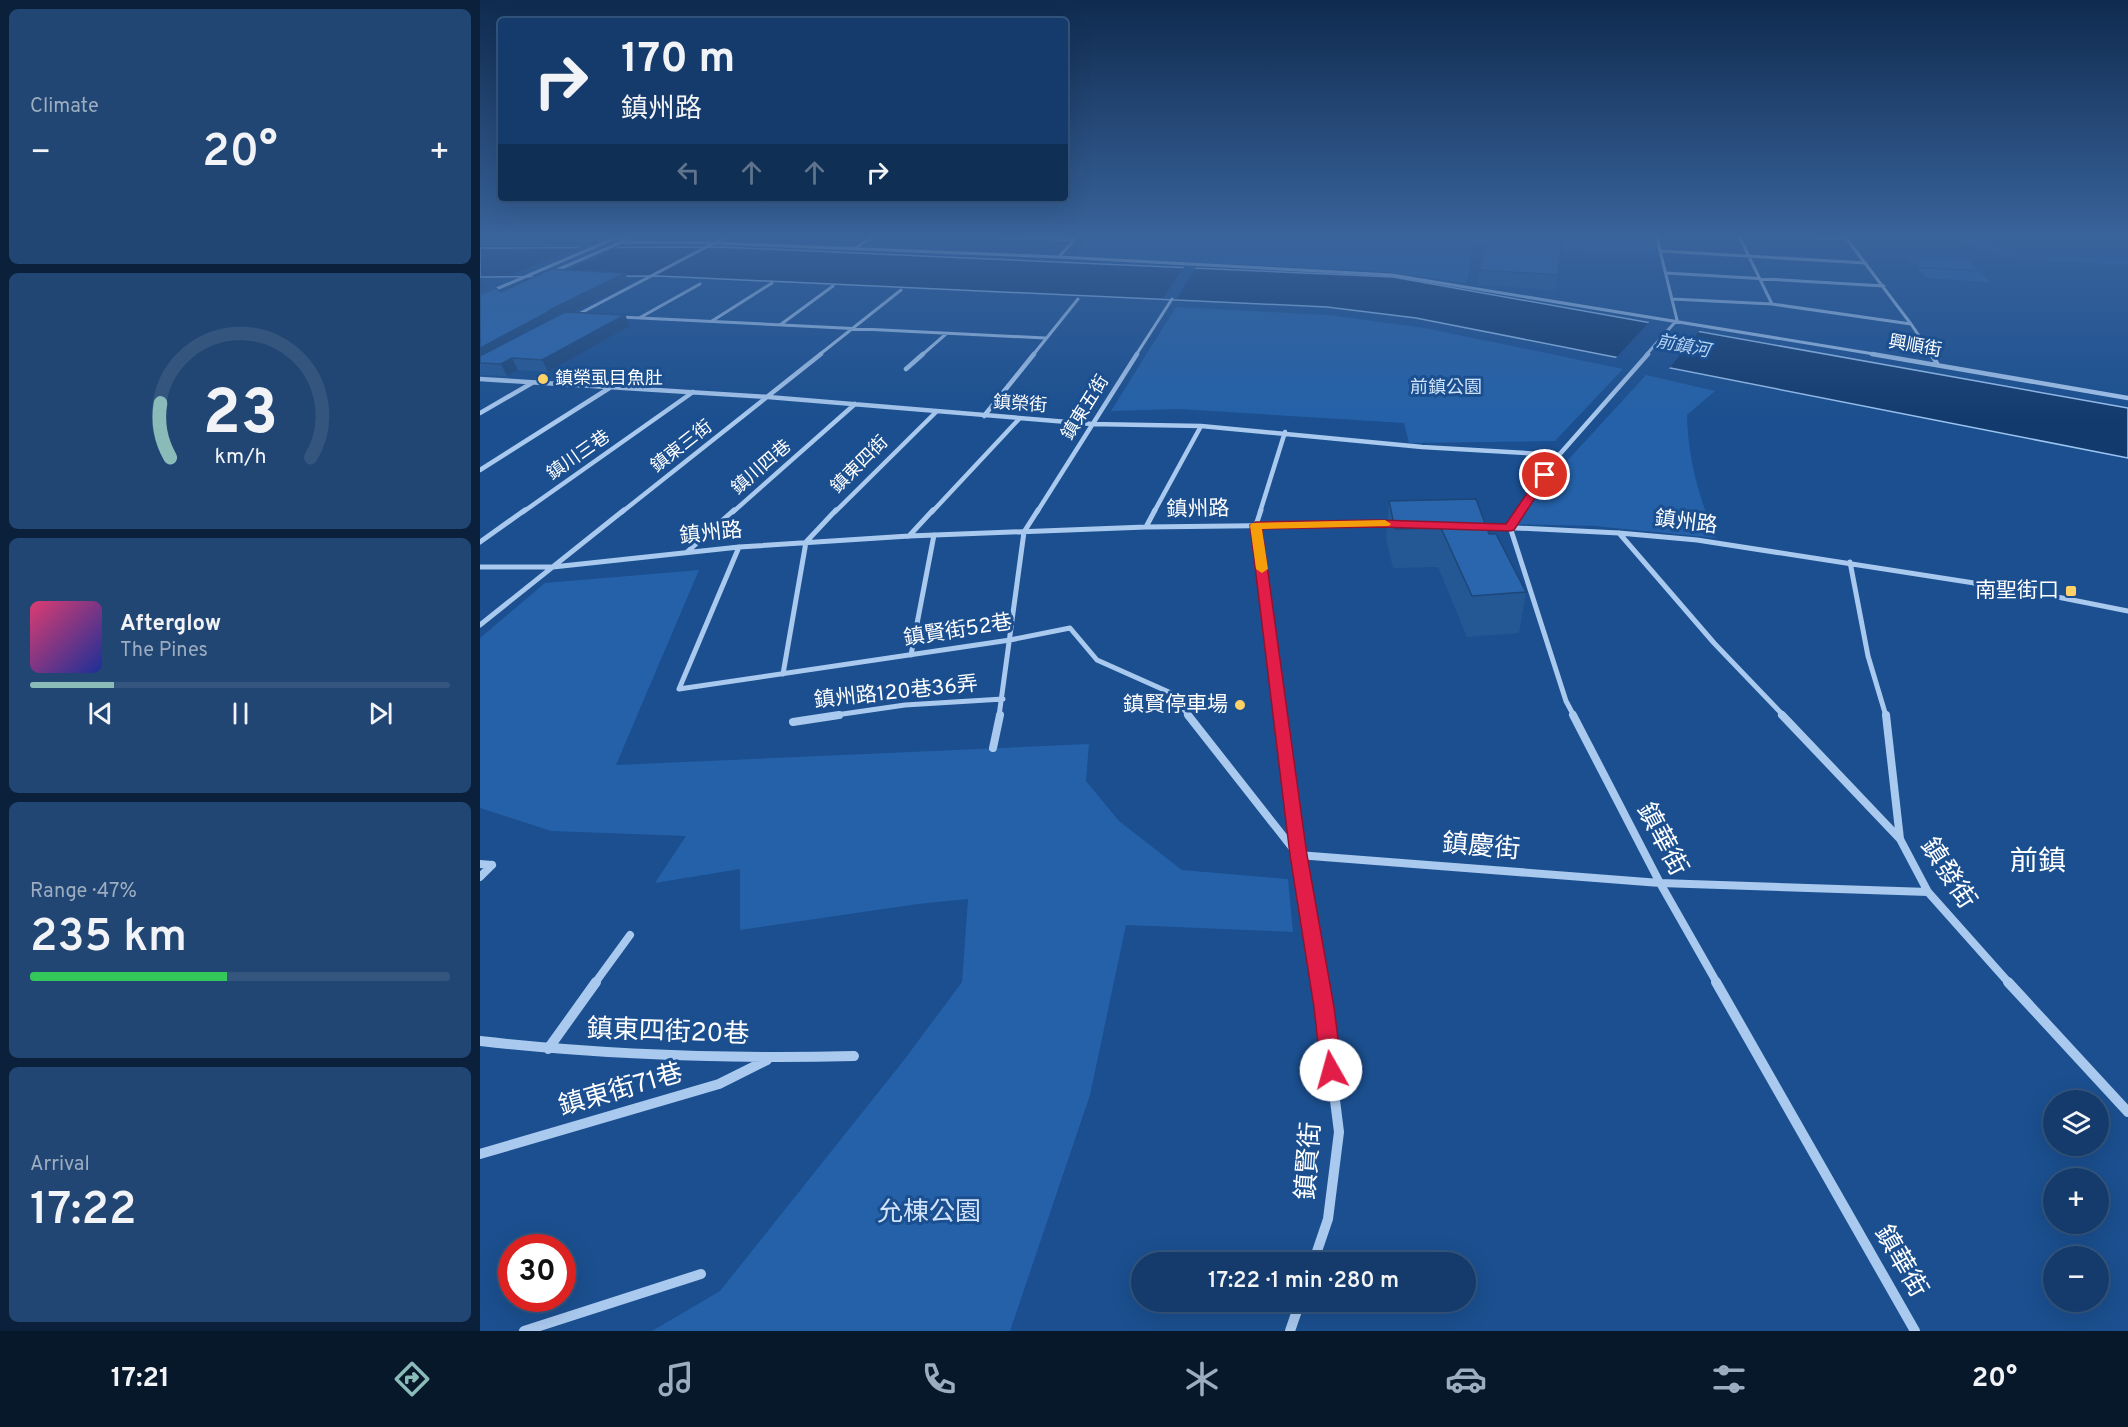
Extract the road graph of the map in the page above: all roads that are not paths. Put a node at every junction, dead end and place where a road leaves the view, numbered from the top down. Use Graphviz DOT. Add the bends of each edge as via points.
graph roads {
  1 [pos="613,296"];
  2 [pos="678,296"];
  3 [pos="751,296"];
  4 [pos="819,296"];
  5 [pos="893,296"];
  6 [pos="1526,296"];
  7 [pos="1671,296"];
  8 [pos="1768,296"];
  9 [pos="1891,296"];
  10 [pos="1078,299"];
  11 [pos="1172,299"];
  12 [pos="1672,300"];
  13 [pos="1772,304"];
  14 [pos="577,315"];
  15 [pos="587,316"];
  16 [pos="618,317"];
  17 [pos="639,318"];
  18 [pos="567,320"];
  19 [pos="1677,320"];
  20 [pos="711,322"];
  21 [pos="1911,324"];
  22 [pos="780,325"];
  23 [pos="851,329"];
  24 [pos="948,333"];
  25 [pos="1045,338"];
  26 [pos="1938,365"];
  27 [pos="906,369"];
  28 [pos="480,379"];
  29 [pos="533,382"];
  30 [pos="612,387"];
  31 [pos="693,392"];
  32 [pos="768,397"];
  33 [pos="2128,398"];
  34 [pos="855,404"];
  35 [pos="936,412"];
  36 [pos="480,413"];
  37 [pos="984,416"];
  38 [pos="1018,418"];
  39 [pos="1092,424"];
  40 [pos="1201,426"];
  41 [pos="1285,432"];
  42 [pos="1559,455"];
  43 [pos="480,470"];
  44 [pos="1401,524"];
  45 [pos="1256,525"];
  46 [pos="1469,526"];
  47 [pos="1146,527"];
  48 [pos="1510,527"];
  49 [pos="1024,532"];
  50 [pos="1619,533"];
  51 [pos="933,535"];
  52 [pos="909,536"];
  53 [pos="480,542"];
  54 [pos="807,542"];
  55 [pos="740,547"];
  56 [pos="687,553"];
  57 [pos="1850,562"];
  58 [pos="480,567"];
  59 [pos="553,567"];
  60 [pos="2128,611"];
  61 [pos="480,625"];
  62 [pos="1010,640"];
  63 [pos="910,655"];
  64 [pos="783,674"];
  65 [pos="1003,699"];
  66 [pos="793,722"];
  67 [pos="993,748"];
  68 [pos="1900,839"];
  69 [pos="1298,855"];
  70 [pos="480,864"];
  71 [pos="480,877"];
  72 [pos="1660,883"];
  73 [pos="1928,892"];
  74 [pos="630,935"];
  75 [pos="480,1041"];
  76 [pos="548,1049"];
  77 [pos="854,1056"];
  78 [pos="769,1059"];
  79 [pos="2128,1112"];
  80 [pos="480,1154"];
  81 [pos="1317,1252"];
  82 [pos="701,1274"];
  83 [pos="1297,1312"];
  84 [pos="524,1331"];
  85 [pos="1290,1331"];
  86 [pos="1915,1331"];
  1 -- 14 [label="street"];
  2 -- 17 [label="street"];
  3 -- 20 [label="street"];
  4 -- 22 [label="street"];
  5 -- 23 [label="street, 鎮東三街"];
  6 -- 19 [label="street, 興順街"];
  7 -- 12 [label="street"];
  8 -- 13 [label="street"];
  9 -- 21 [label="street"];
  10 -- 25 [label="street"];
  11 -- 39 [label="street, 鎮東五街"];
  12 -- 13 [label="street"];
  12 -- 19 [label="street"];
  13 -- 21 [label="street"];
  14 -- 15 [label="street"];
  14 -- 18 [label="street"];
  16 -- 17 [label="street"];
  17 -- 20 [label="street"];
  19 -- 26 [label="street, 興順街"];
  19 -- 42 [label="street"];
  20 -- 22 [label="street"];
  21 -- 26 [label="street"];
  22 -- 23 [label="street"];
  23 -- 24 [label="street"];
  23 -- 32 [label="street, 鎮東三街"];
  24 -- 25 [label="street"];
  24 -- 27 [label="street"];
  25 -- 37 [label="street"];
  26 -- 33 [label="street, 興順街"];
  28 -- 29 [label="street, 鎮榮街"];
  29 -- 30 [label="street, 鎮榮街"];
  29 -- 36 [label="street"];
  30 -- 31 [label="street, 鎮榮街"];
  30 -- 43 [label="street"];
  31 -- 32 [label="street, 鎮榮街"];
  31 -- 53 [label="street, 鎮川三巷"];
  32 -- 34 [label="street, 鎮榮街"];
  32 -- 59 [label="street, 鎮東三街"];
  34 -- 35 [label="street, 鎮榮街"];
  34 -- 56 [label="street, 鎮川四巷"];
  35 -- 37 [label="street, 鎮榮街"];
  35 -- 54 [label="street, 鎮東四街"];
  37 -- 38 [label="street, 鎮榮街"];
  38 -- 39 [label="street, 鎮榮街"];
  38 -- 52 [label="street"];
  39 -- 40 [label="street, 鎮榮街"];
  39 -- 49 [label="street, 鎮東五街"];
  40 -- 41 [label="street, 鎮榮街"];
  40 -- 47 [label="street"];
  41 -- 42 [label="street, 鎮榮街" via="1422,447"];
  41 -- 45 [label="street"];
  42 -- 48 [label="street"];
  44 -- 45 [label="street, 鎮州路"];
  45 -- 47 [label="street, 鎮州路"];
  45 -- 69 [label="street, 鎮賢街"];
  46 -- 48 [label="street, 鎮州路"];
  47 -- 49 [label="street, 鎮州路"];
  48 -- 50 [label="street, 鎮州路"];
  48 -- 72 [label="street, 鎮華街" via="1566,701"];
  49 -- 51 [label="street, 鎮州路"];
  49 -- 62 [label="street"];
  50 -- 57 [label="street, 鎮州路"];
  50 -- 68 [label="street" via="1714,644"];
  51 -- 52 [label="street, 鎮州路"];
  51 -- 63 [label="street"];
  52 -- 54 [label="street, 鎮州路"];
  54 -- 55 [label="street, 鎮州路"];
  54 -- 64 [label="street"];
  55 -- 56 [label="street, 鎮州路"];
  55 -- 64 [label="street, 鎮賢街52巷" via="679,689"];
  56 -- 59 [label="street, 鎮州路"];
  57 -- 60 [label="street, 鎮州路" via="2032,591"];
  57 -- 68 [label="street, 鎮發街" via="1868,656 1887,719"];
  58 -- 59 [label="street, 鎮州路"];
  59 -- 61 [label="street, 鎮東三街"];
  62 -- 63 [label="street, 鎮賢街52巷"];
  62 -- 65 [label="street"];
  62 -- 69 [label="street, 鎮賢街52巷" via="1070,628 1097,660 1171,693"];
  63 -- 64 [label="street, 鎮賢街52巷"];
  65 -- 66 [label="street, 鎮州路120巷36弄" via="905,705"];
  65 -- 67 [label="street"];
  68 -- 73 [label="street, 鎮發街"];
  69 -- 72 [label="street, 鎮慶街"];
  69 -- 81 [label="street, 鎮賢街" via="1324,1007 1339,1132 1328,1219"];
  70 -- 71 [label="street" via="492,865"];
  72 -- 73 [label="street, 鎮慶街"];
  72 -- 86 [label="street, 鎮華街"];
  73 -- 79 [label="street, 鎮發街"];
  74 -- 76 [label="street"];
  75 -- 76 [label="street, 鎮東四街20巷"];
  76 -- 78 [label="street, 鎮東四街20巷"];
  77 -- 78 [label="street, 鎮東四街20巷"];
  78 -- 80 [label="street, 鎮東街71巷" via="718,1084"];
  82 -- 84 [label="street"];
  83 -- 85 [label="street"];
}
